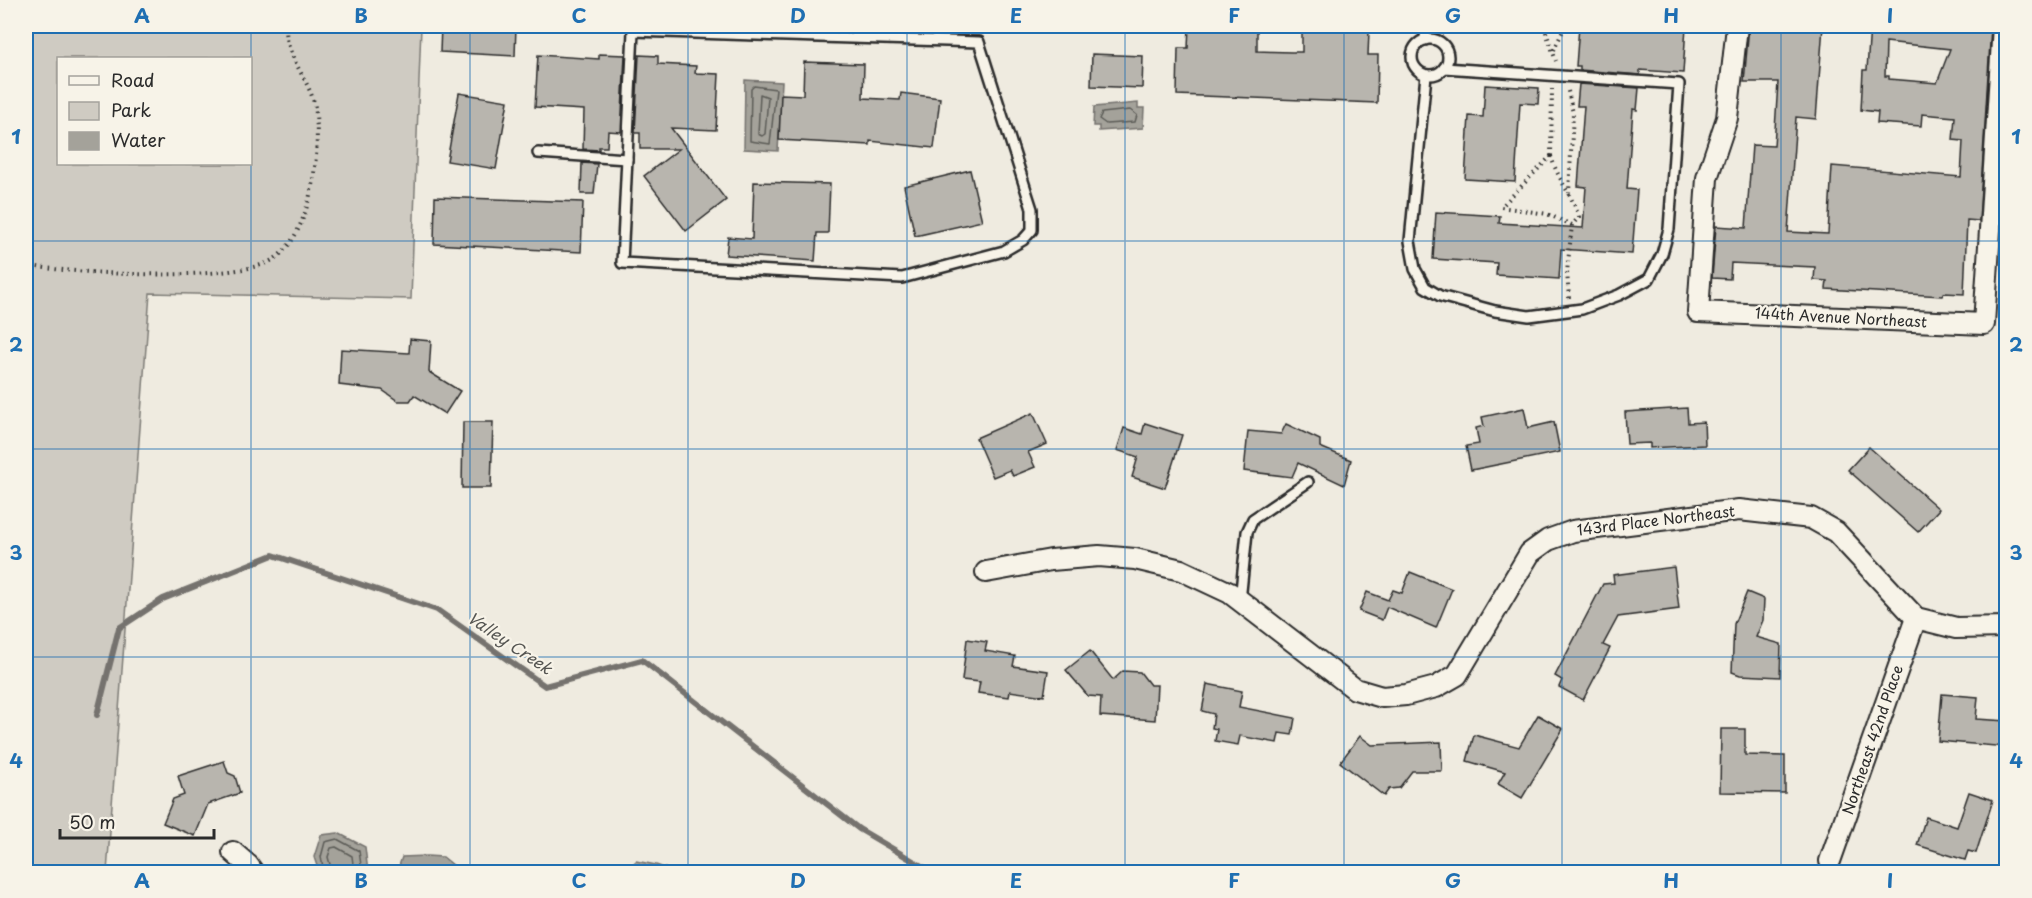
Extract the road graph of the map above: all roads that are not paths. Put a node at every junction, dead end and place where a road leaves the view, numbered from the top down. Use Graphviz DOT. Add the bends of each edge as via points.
graph roads {
  1 [pos="1426,26"];
  2 [pos="1737,26"];
  3 [pos="2003,26"];
  4 [pos="633,28"];
  5 [pos="1425,40"];
  6 [pos="1444,68"];
  7 [pos="1426,75"];
  8 [pos="538,153"];
  9 [pos="627,159"];
  10 [pos="1308,482"];
  11 [pos="987,572"];
  12 [pos="1240,601"];
  13 [pos="1916,618"];
  14 [pos="2007,627"];
  15 [pos="233,852"];
  16 [pos="1830,861"];
  17 [pos="253,873"];
  1 -- 5 [label="lane"];
  2 -- 3 [label="street, 144th Avenue Northeast" via="1727,118 1707,178 1698,312 1984,324"];
  4 -- 9 [label="lane"];
  4 -- 9 [label="lane" via="979,42 1032,209 1032,230 1004,251 903,278 622,264"];
  5 -- 6 [label="lane" via="1443,45 1448,55"];
  5 -- 7 [label="lane" via="1417,45 1413,57 1416,68"];
  6 -- 7 [label="lane"];
  6 -- 7 [label="lane" via="1679,84 1669,229 1649,279 1619,295 1573,310 1529,316 1440,296 1425,287 1415,269 1410,241"];
  8 -- 9 [label="lane"];
  10 -- 12 [label="lane" via="1253,519 1247,532"];
  11 -- 12 [label="street, 143rd Place Northeast" via="1051,560 1099,556 1135,559 1180,570"];
  12 -- 13 [label="street, 143rd Place Northeast" via="1355,689 1382,697 1406,695 1436,687 1457,675 1530,553 1548,540 1573,531 1739,510 1811,518 1836,532"];
  13 -- 14 [label="street" via="1956,628"];
  13 -- 16 [label="street, Northeast 42nd Place"];
  15 -- 17 [label="street"];
}
